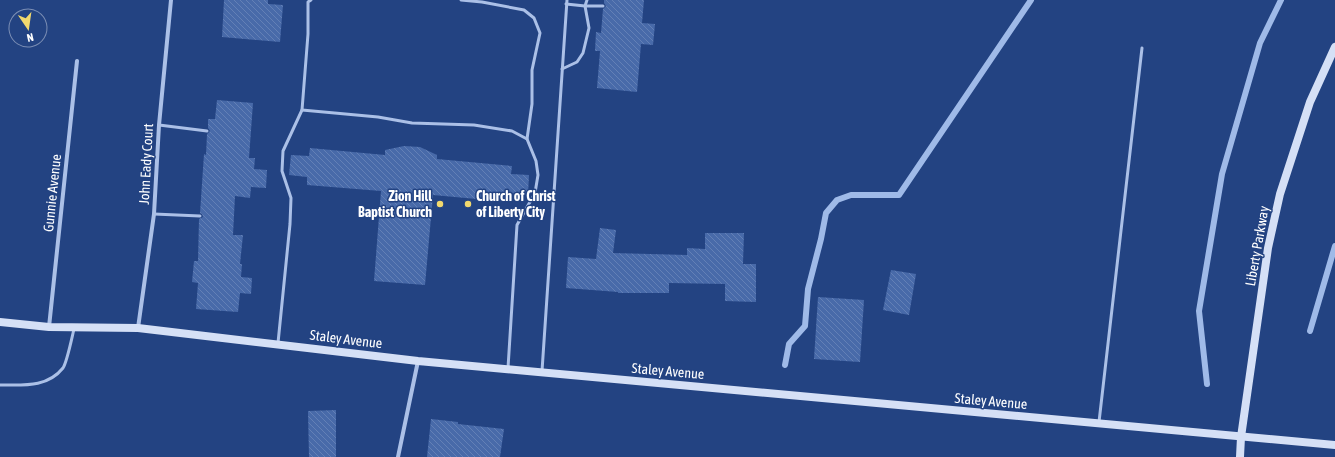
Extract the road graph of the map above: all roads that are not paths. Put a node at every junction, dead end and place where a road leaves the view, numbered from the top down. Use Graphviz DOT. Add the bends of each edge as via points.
graph roads {
  1 [pos="170,0"];
  2 [pos="311,0"];
  3 [pos="461,0"];
  4 [pos="587,0"];
  5 [pos="567,2"];
  6 [pos="585,6"];
  7 [pos="603,6"];
  8 [pos="1142,48"];
  9 [pos="1335,48"];
  10 [pos="77,60"];
  11 [pos="562,70"];
  12 [pos="302,110"];
  13 [pos="159,125"];
  14 [pos="207,131"];
  15 [pos="527,139"];
  16 [pos="154,214"];
  17 [pos="200,216"];
  18 [pos="0,322"];
  19 [pos="49,327"];
  20 [pos="75,327"];
  21 [pos="138,328"];
  22 [pos="278,344"];
  23 [pos="418,361"];
  24 [pos="508,370"];
  25 [pos="542,372"];
  26 [pos="0,386"];
  27 [pos="1099,424"];
  28 [pos="1241,437"];
  29 [pos="1335,445"];
  30 [pos="398,457"];
  31 [pos="1240,457"];
  1 -- 13 [label="street, John Eady Court"];
  2 -- 12 [label="lane" via="308,2"];
  3 -- 15 [label="lane" via="524,10 534,18 540,33 532,70 532,104"];
  4 -- 6 [label="lane"];
  5 -- 6 [label="lane"];
  5 -- 11 [label="lane"];
  6 -- 7 [label="lane"];
  6 -- 11 [label="lane" via="589,28 583,53 577,62"];
  8 -- 27 [label="lane"];
  9 -- 28 [label="street, Liberty Parkway" via="1310,102 1280,194 1268,248"];
  10 -- 19 [label="street, Gunnie Avenue"];
  11 -- 25 [label="lane"];
  12 -- 15 [label="lane" via="412,123 474,125 512,131"];
  12 -- 22 [label="lane" via="282,157 282,170 291,198"];
  13 -- 14 [label="lane"];
  13 -- 16 [label="street, John Eady Court"];
  15 -- 24 [label="lane" via="536,161 538,175 535,192 517,225"];
  16 -- 17 [label="lane"];
  16 -- 21 [label="street, John Eady Court"];
  18 -- 19 [label="street, Staley Avenue"];
  19 -- 20 [label="street, Staley Avenue"];
  20 -- 21 [label="street, Staley Avenue"];
  20 -- 26 [label="lane" via="64,367 51,378 33,385"];
  21 -- 22 [label="street, Staley Avenue"];
  22 -- 23 [label="street, Staley Avenue"];
  23 -- 24 [label="street, Staley Avenue"];
  23 -- 30 [label="street"];
  24 -- 25 [label="street, Staley Avenue"];
  25 -- 27 [label="street, Staley Avenue"];
  27 -- 28 [label="street, Staley Avenue"];
  28 -- 29 [label="street, Staley Avenue"];
  28 -- 31 [label="street, Liberty Parkway"];
}
